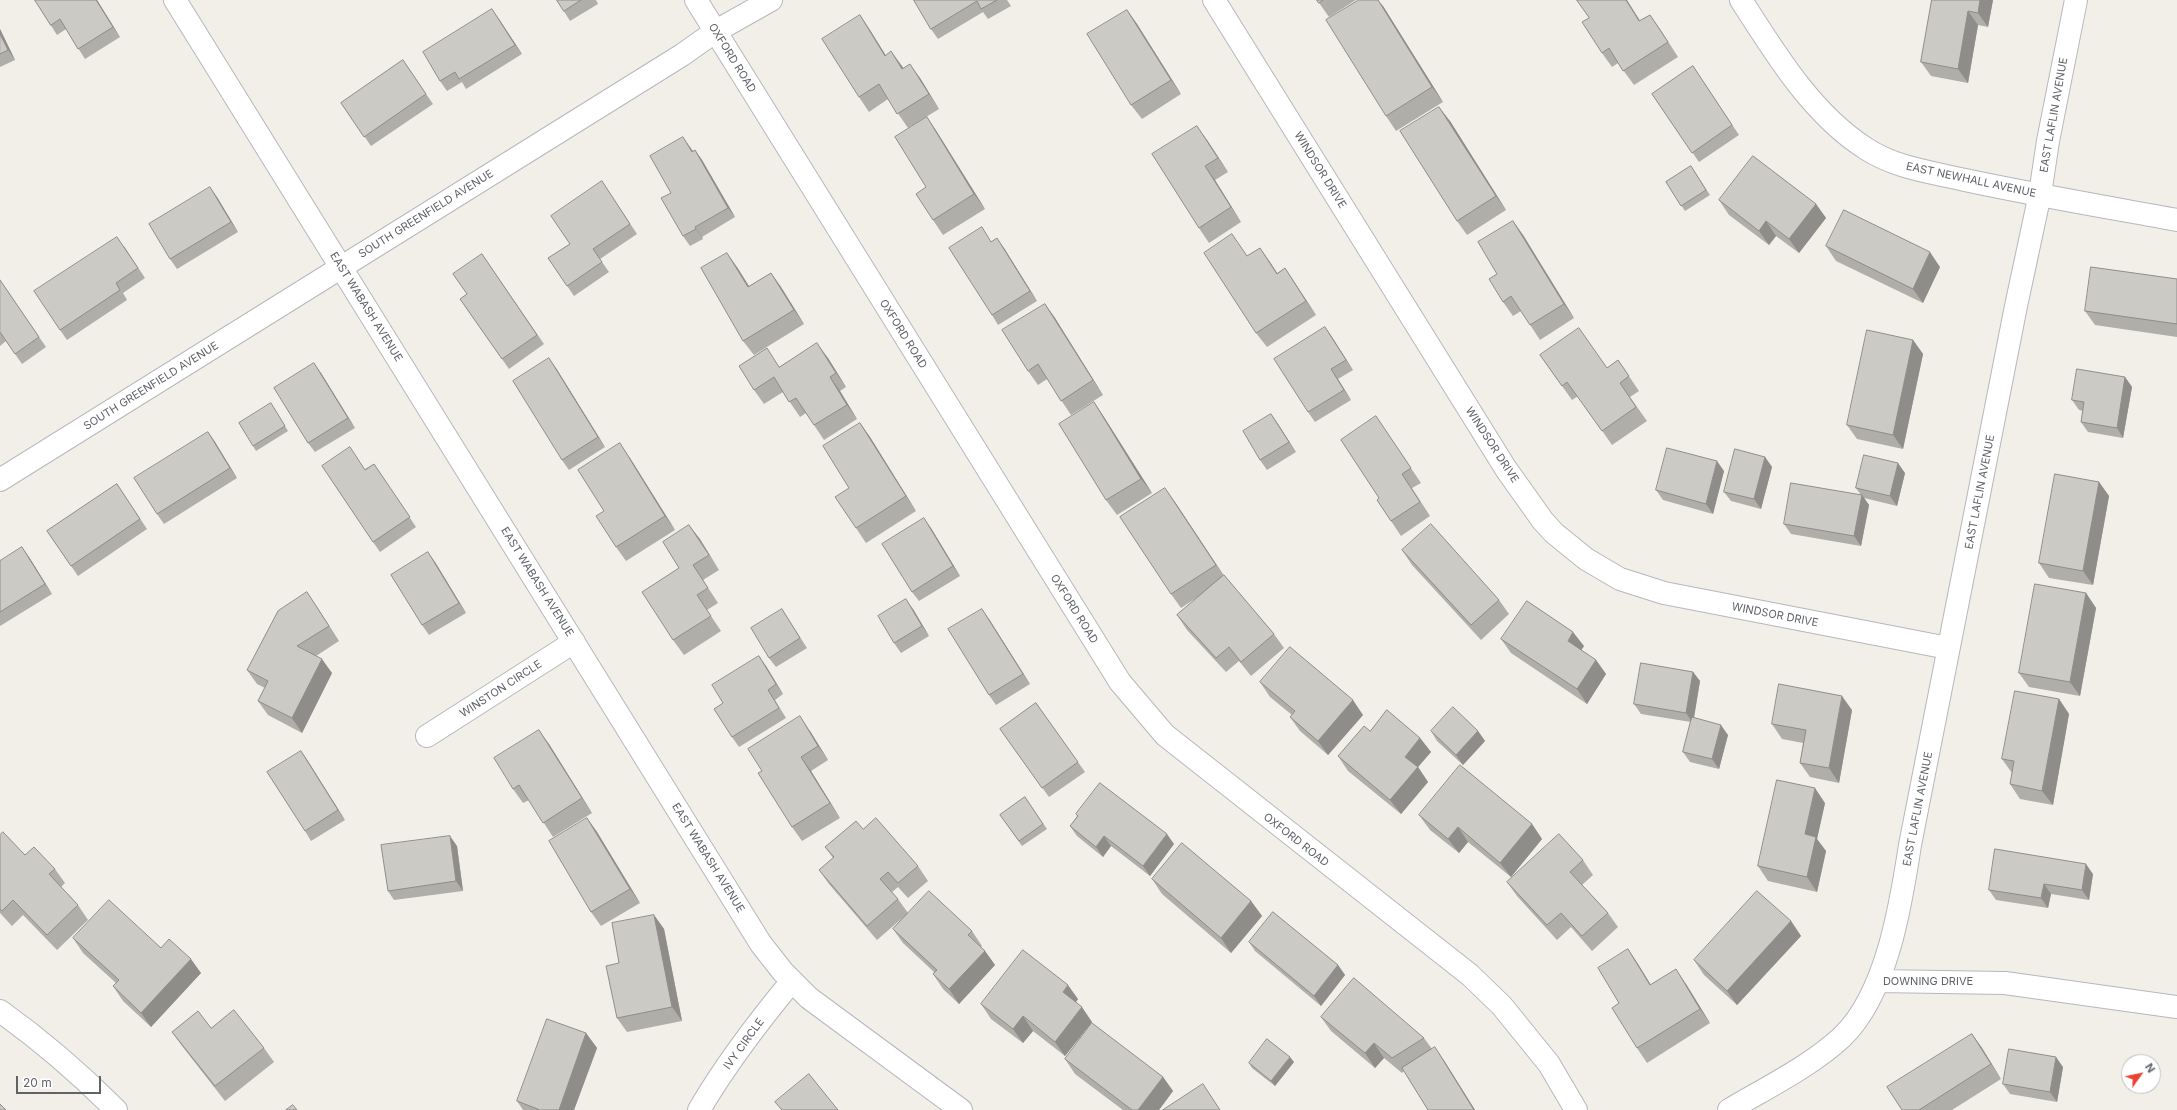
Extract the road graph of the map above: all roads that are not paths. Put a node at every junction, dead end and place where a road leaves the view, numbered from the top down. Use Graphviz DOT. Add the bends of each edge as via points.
graph roads {
  1 [pos="175,0"];
  2 [pos="696,0"];
  3 [pos="771,0"];
  4 [pos="1214,0"];
  5 [pos="1742,0"];
  6 [pos="2076,0"];
  7 [pos="716,31"];
  8 [pos="2040,194"];
  9 [pos="2177,220"];
  10 [pos="341,266"];
  11 [pos="0,480"];
  12 [pos="574,642"];
  13 [pos="1948,648"];
  14 [pos="427,736"];
  15 [pos="792,981"];
  16 [pos="1878,981"];
  17 [pos="2177,1007"];
  18 [pos="0,1011"];
  19 [pos="116,1110"];
  20 [pos="699,1110"];
  21 [pos="961,1110"];
  22 [pos="1576,1110"];
  23 [pos="1730,1110"];
  1 -- 10 [label="street, EAST WABASH AVENUE"];
  2 -- 7 [label="street, OXFORD ROAD"];
  3 -- 7 [label="street, SOUTH GREENFIELD AVENUE"];
  4 -- 13 [label="street, WINDSOR DRIVE" via="1506,470 1554,533 1586,559 1631,584 1664,593"];
  5 -- 8 [label="street, EAST NEWHALL AVENUE" via="1790,73 1811,99 1865,148 1899,166"];
  6 -- 8 [label="street, EAST LAFLIN AVENUE"];
  7 -- 10 [label="street, SOUTH GREENFIELD AVENUE" via="682,55"];
  7 -- 22 [label="street, OXFORD ROAD" via="1120,682 1144,713 1165,735 1234,791 1470,975 1502,1006 1540,1052"];
  8 -- 9 [label="street, EAST NEWHALL AVENUE"];
  8 -- 13 [label="street, EAST LAFLIN AVENUE"];
  10 -- 11 [label="street, SOUTH GREENFIELD AVENUE"];
  10 -- 12 [label="street, EAST WABASH AVENUE"];
  12 -- 14 [label="street, WINSTON CIRCLE"];
  12 -- 15 [label="street, EAST WABASH AVENUE" via="761,944"];
  13 -- 16 [label="street, EAST LAFLIN AVENUE" via="1910,845 1902,900"];
  15 -- 20 [label="street, IVY CIRCLE" via="757,1023"];
  15 -- 21 [label="street, EAST WABASH AVENUE" via="809,998"];
  16 -- 17 [label="street, DOWNING DRIVE" via="2004,983"];
  16 -- 23 [label="street, DOWNING DRIVE" via="1859,1015 1842,1036 1808,1061"];
  18 -- 19 [label="street" via="30,1032 83,1077"];
}
